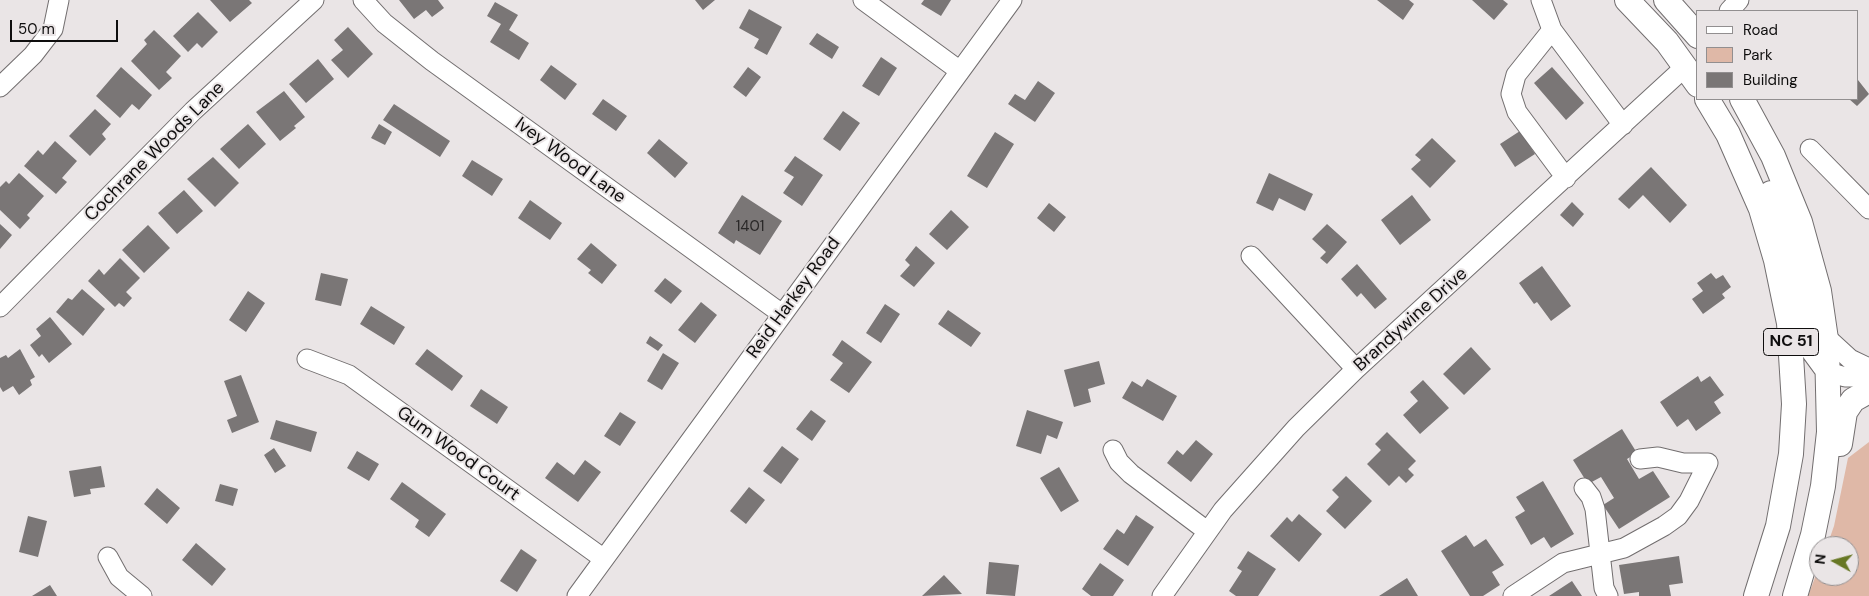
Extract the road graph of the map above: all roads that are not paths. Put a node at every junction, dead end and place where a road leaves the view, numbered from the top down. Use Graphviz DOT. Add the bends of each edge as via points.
graph roads {
  1 [pos="59,0"];
  2 [pos="314,0"];
  3 [pos="363,0"];
  4 [pos="863,0"];
  5 [pos="1012,0"];
  6 [pos="1541,0"];
  7 [pos="1666,0"];
  8 [pos="1739,0"];
  9 [pos="1634,7"];
  10 [pos="1730,10"];
  11 [pos="1552,30"];
  12 [pos="1696,34"];
  13 [pos="960,71"];
  14 [pos="1694,71"];
  15 [pos="0,87"];
  16 [pos="1708,100"];
  17 [pos="1723,100"];
  18 [pos="1743,100"];
  19 [pos="1623,125"];
  20 [pos="1810,149"];
  21 [pos="1566,178"];
  22 [pos="1869,209"];
  23 [pos="1251,256"];
  24 [pos="0,307"];
  25 [pos="782,314"];
  26 [pos="1826,337"];
  27 [pos="307,359"];
  28 [pos="1869,368"];
  29 [pos="1356,369"];
  30 [pos="1829,372"];
  31 [pos="1869,377"];
  32 [pos="1869,391"];
  33 [pos="1794,404"];
  34 [pos="1112,450"];
  35 [pos="1640,459"];
  36 [pos="1584,488"];
  37 [pos="1815,527"];
  38 [pos="1207,531"];
  39 [pos="1600,553"];
  40 [pos="108,557"];
  41 [pos="604,559"];
  42 [pos="142,596"];
  43 [pos="577,596"];
  44 [pos="1162,596"];
  45 [pos="1513,596"];
  46 [pos="1608,596"];
  47 [pos="1756,596"];
  48 [pos="1795,596"];
  1 -- 15 [label="street" via="53,29 33,55"];
  2 -- 24 [label="street, Cochrane Woods Lane" via="193,111"];
  3 -- 25 [label="street, Ivey Wood Lane" via="384,23 432,62"];
  4 -- 13 [label="street"];
  5 -- 13 [label="street, Reid Harkey Road"];
  6 -- 11 [label="street"];
  7 -- 12 [label="main road"];
  8 -- 10 [label="street"];
  9 -- 14 [label="main road"];
  11 -- 19 [label="street"];
  11 -- 21 [label="street" via="1516,74 1511,94 1517,112"];
  13 -- 25 [label="street, Reid Harkey Road"];
  14 -- 19 [label="street, Brandywine Drive"];
  16 -- 33 [label="main road, NC 51" via="1728,134 1751,184 1776,260 1789,323"];
  17 -- 30 [label="main road" via="1750,145 1777,208 1796,270 1810,346"];
  18 -- 26 [label="main road, NC 51" via="1773,156 1800,222 1819,291"];
  19 -- 21 [label="street, Brandywine Drive"];
  20 -- 22 [label="street"];
  21 -- 29 [label="street, Brandywine Drive"];
  23 -- 29 [label="street"];
  25 -- 41 [label="street, Reid Harkey Road"];
  26 -- 28 [label="street" via="1850,359"];
  26 -- 30 [label="main road, NC 51"];
  27 -- 41 [label="street, Gum Wood Court" via="349,375"];
  29 -- 38 [label="street, Brandywine Drive" via="1257,470"];
  30 -- 31 [label="street" via="1844,377"];
  30 -- 37 [label="main road, NC 51" via="1829,432"];
  32 -- 37 [label="main road" via="1853,400 1845,412 1830,508"];
  33 -- 37 [label="main road" via="1806,406 1812,418 1807,514"];
  33 -- 47 [label="main road, NC 51" via="1783,504 1771,554"];
  34 -- 38 [label="street" via="1131,474"];
  35 -- 39 [label="street" via="1658,457 1682,463 1708,463 1678,516 1624,548"];
  36 -- 39 [label="street" via="1595,509"];
  37 -- 48 [label="main road, NC 51"];
  38 -- 44 [label="street, Brandywine Drive"];
  39 -- 45 [label="street" via="1563,563"];
  39 -- 46 [label="street"];
  40 -- 42 [label="street" via="119,576"];
  41 -- 43 [label="street, Reid Harkey Road"];
}
